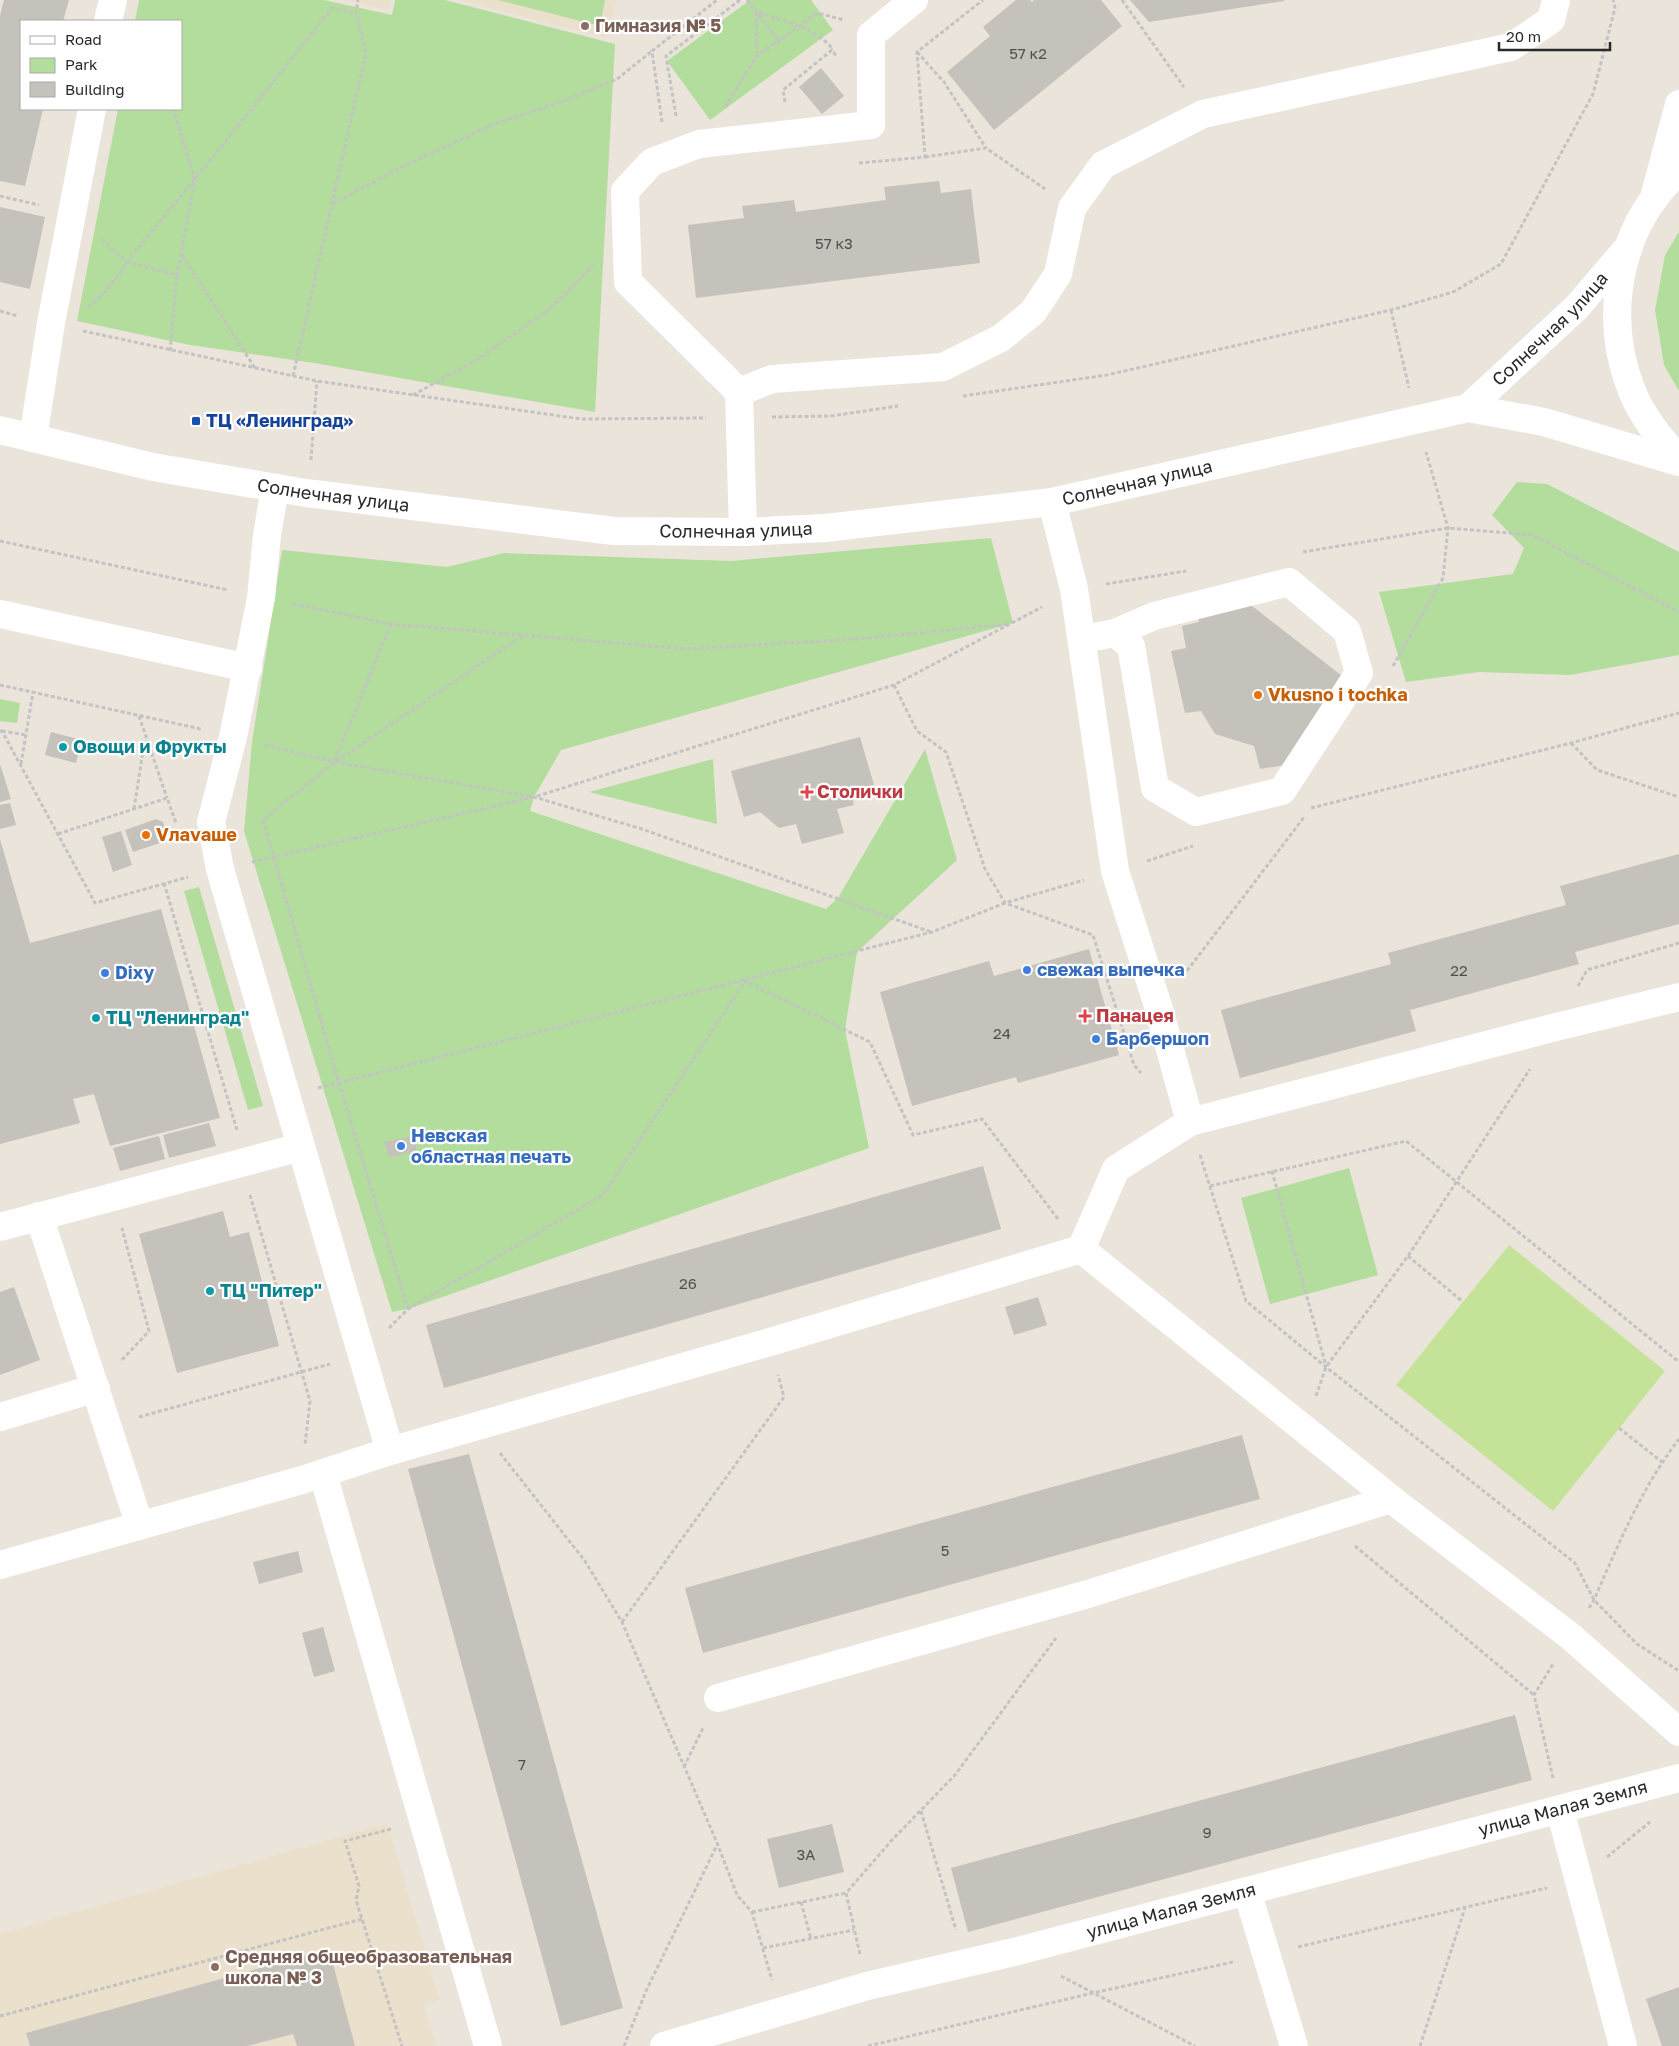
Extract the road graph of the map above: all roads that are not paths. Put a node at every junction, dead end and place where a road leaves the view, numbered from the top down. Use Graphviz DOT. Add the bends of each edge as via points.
graph roads {
  1 [pos="113,0"];
  2 [pos="914,0"];
  3 [pos="1556,0"];
  4 [pos="108,20"];
  5 [pos="1679,104"];
  6 [pos="92,110"];
  7 [pos="1679,171"];
  8 [pos="1654,199"];
  9 [pos="1628,247"];
  10 [pos="739,392"];
  11 [pos="1468,408"];
  12 [pos="0,430"];
  13 [pos="33,438"];
  14 [pos="1679,460"];
  15 [pos="275,488"];
  16 [pos="1052,502"];
  17 [pos="743,532"];
  18 [pos="0,614"];
  19 [pos="1115,633"];
  20 [pos="1083,639"];
  21 [pos="248,668"];
  22 [pos="1679,997"];
  23 [pos="1190,1122"];
  24 [pos="301,1147"];
  25 [pos="39,1216"];
  26 [pos="0,1227"];
  27 [pos="1081,1249"];
  28 [pos="96,1388"];
  29 [pos="0,1417"];
  30 [pos="390,1451"];
  31 [pos="312,1477"];
  32 [pos="1391,1499"];
  33 [pos="140,1526"];
  34 [pos="0,1565"];
  35 [pos="718,1698"];
  36 [pos="1679,1732"];
  37 [pos="1679,1778"];
  38 [pos="1560,1810"];
  39 [pos="1247,1891"];
  40 [pos="488,2046"];
  41 [pos="664,2046"];
  42 [pos="1294,2046"];
  43 [pos="1623,2046"];
  1 -- 4 [label="street"];
  2 -- 10 [label="street" via="871,35 871,125 699,144 652,162 625,191 628,282"];
  3 -- 10 [label="street" via="1551,20 1511,47 1203,114 1103,165 1072,208 1058,274 1033,312 1001,338 943,367 772,379"];
  5 -- 8 [label="street"];
  6 -- 13 [label="street" via="51,323"];
  7 -- 8 [label="street"];
  8 -- 9 [label="street"];
  9 -- 11 [label="street, Солнечная улица" via="1577,307"];
  9 -- 14 [label="street" via="1616,305 1617,335 1623,364 1646,419"];
  10 -- 17 [label="street"];
  11 -- 14 [label="street, Солнечная улица" via="1544,422"];
  11 -- 16 [label="street, Солнечная улица"];
  12 -- 13 [label="street, Солнечная улица"];
  13 -- 15 [label="street, Солнечная улица" via="153,467"];
  15 -- 17 [label="street, Солнечная улица" via="614,531"];
  15 -- 21 [label="street"];
  16 -- 17 [label="street, Солнечная улица" via="825,528"];
  16 -- 20 [label="street"];
  18 -- 21 [label="street"];
  19 -- 19 [label="street" via="1131,646 1155,788 1196,812 1282,791 1359,673 1347,631 1289,582 1154,616"];
  19 -- 20 [label="street"];
  20 -- 23 [label="street" via="1115,871 1159,1009"];
  21 -- 24 [label="street" via="211,822 220,869"];
  22 -- 23 [label="street"];
  23 -- 27 [label="street" via="1116,1169"];
  24 -- 25 [label="street"];
  24 -- 30 [label="street"];
  25 -- 26 [label="street"];
  25 -- 28 [label="street"];
  27 -- 30 [label="street"];
  27 -- 32 [label="street"];
  28 -- 29 [label="street"];
  28 -- 33 [label="street"];
  30 -- 31 [label="street"];
  31 -- 33 [label="street"];
  31 -- 40 [label="street"];
  32 -- 35 [label="street" via="1088,1594"];
  32 -- 36 [label="street" via="1570,1636"];
  33 -- 34 [label="street"];
  37 -- 38 [label="street, улица Малая Земля"];
  38 -- 39 [label="street, улица Малая Земля"];
  38 -- 43 [label="street"];
  39 -- 41 [label="street, улица Малая Земля" via="1014,1952 867,1986"];
  39 -- 42 [label="street"];
}
